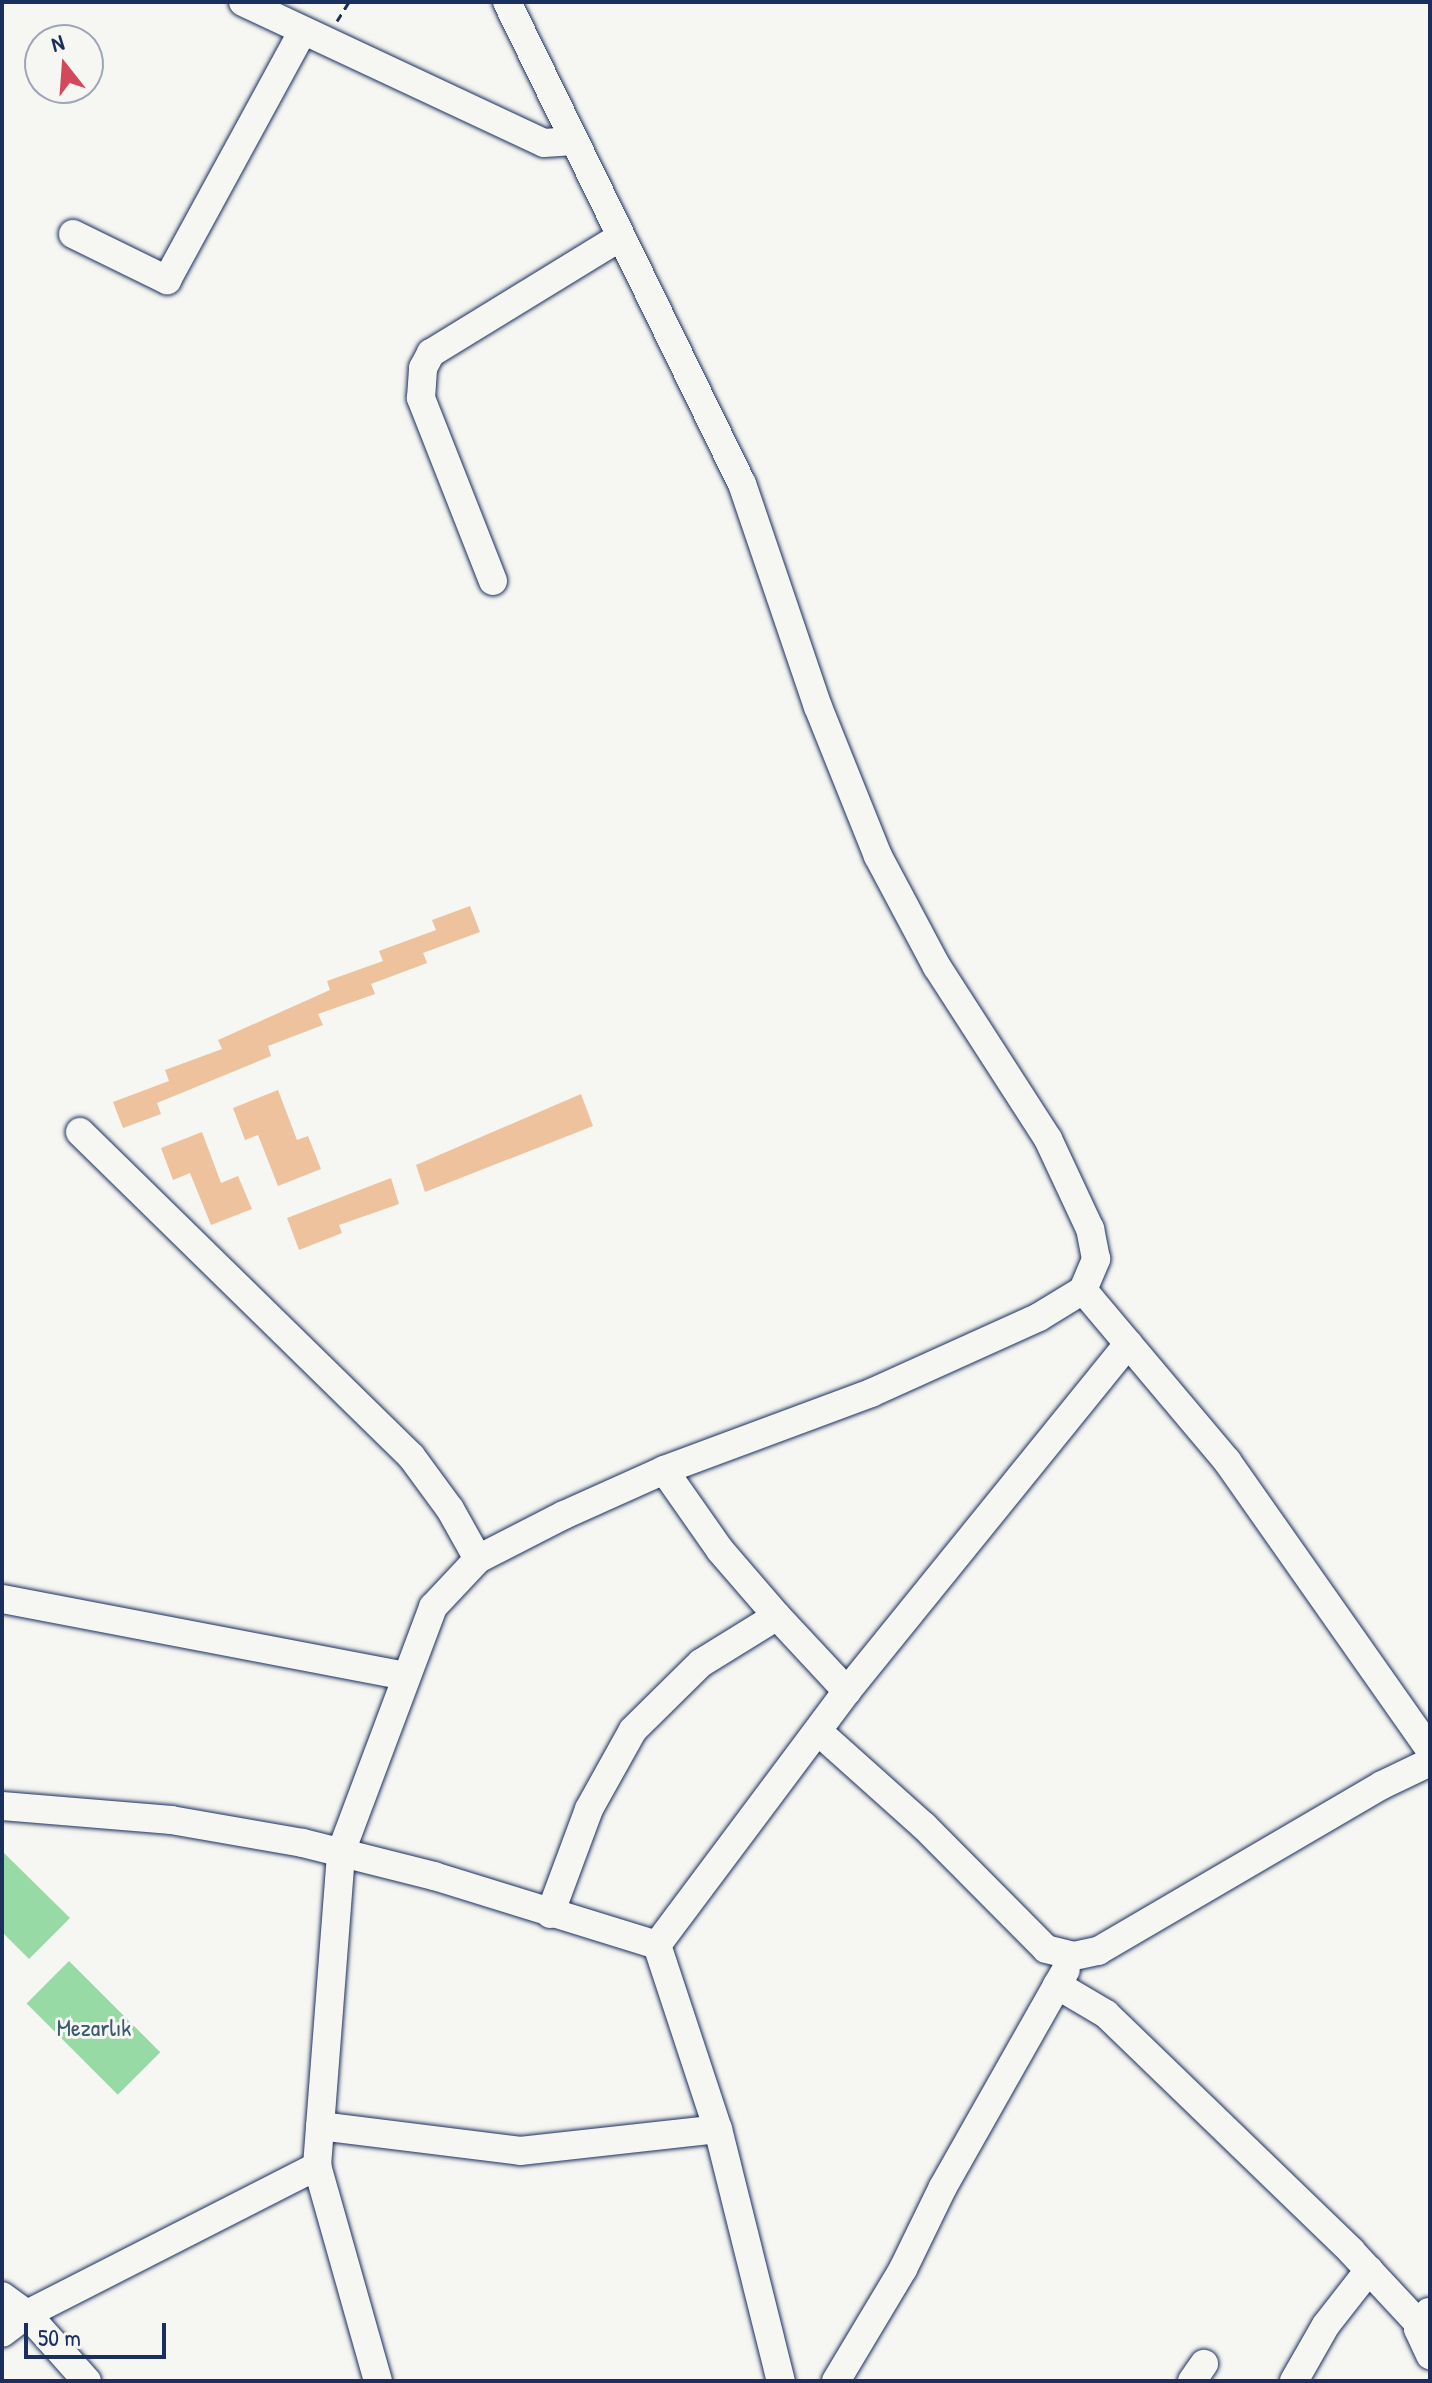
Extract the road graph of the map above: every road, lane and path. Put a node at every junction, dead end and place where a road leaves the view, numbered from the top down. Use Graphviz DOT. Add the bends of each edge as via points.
graph roads {
  1 [pos="243,2"];
  2 [pos="507,2"];
  3 [pos="301,34"];
  4 [pos="570,141"];
  5 [pos="73,234"];
  6 [pos="620,237"];
  7 [pos="493,581"];
  8 [pos="80,1132"];
  9 [pos="1083,1290"];
  10 [pos="1128,1344"];
  11 [pos="664,1470"];
  12 [pos="478,1559"];
  13 [pos="2,1599"];
  14 [pos="777,1616"];
  15 [pos="404,1676"];
  16 [pos="847,1691"];
  17 [pos="821,1734"];
  18 [pos="1430,1750"];
  19 [pos="1430,1762"];
  20 [pos="2,1806"];
  21 [pos="341,1852"];
  22 [pos="550,1914"];
  23 [pos="657,1945"];
  24 [pos="1074,1956"];
  25 [pos="1057,1985"];
  26 [pos="320,2126"];
  27 [pos="718,2129"];
  28 [pos="317,2166"];
  29 [pos="1369,2270"];
  30 [pos="2,2296"];
  31 [pos="27,2314"];
  32 [pos="1424,2317"];
  33 [pos="2,2333"];
  34 [pos="1430,2355"];
  35 [pos="87,2381"];
  36 [pos="378,2381"];
  37 [pos="781,2381"];
  38 [pos="836,2381"];
  39 [pos="1294,2381"];
  1 -- 3 [label="street"];
  2 -- 4 [label="street"];
  3 -- 4 [label="street" via="544,143"];
  3 -- 5 [label="street" via="167,280"];
  4 -- 6 [label="street"];
  6 -- 7 [label="street" via="431,353 423,368 421,398"];
  6 -- 9 [label="street" via="742,484 818,707 878,856 937,967 1048,1139 1079,1202 1096,1249 1094,1269"];
  8 -- 12 [label="street" via="411,1456"];
  9 -- 10 [label="street"];
  9 -- 11 [label="street" via="937,1365"];
  10 -- 16 [label="street"];
  10 -- 18 [label="street" via="1227,1461"];
  11 -- 12 [label="street"];
  11 -- 14 [label="street" via="707,1533"];
  12 -- 15 [label="street" via="433,1607"];
  13 -- 15 [label="street"];
  14 -- 16 [label="street"];
  14 -- 22 [label="street" via="701,1663 633,1730 593,1798"];
  15 -- 21 [label="street"];
  16 -- 17 [label="street"];
  17 -- 23 [label="street"];
  17 -- 24 [label="street" via="924,1826 1046,1949"];
  19 -- 24 [label="street" via="1098,1951"];
  20 -- 21 [label="street" via="171,1820"];
  21 -- 22 [label="street"];
  21 -- 26 [label="street"];
  22 -- 23 [label="street"];
  23 -- 27 [label="street"];
  24 -- 25 [label="street"];
  25 -- 29 [label="street" via="1106,2014"];
  25 -- 38 [label="street"];
  26 -- 27 [label="street" via="520,2151"];
  26 -- 28 [label="street"];
  27 -- 37 [label="street"];
  28 -- 31 [label="street"];
  28 -- 36 [label="street"];
  29 -- 32 [label="street"];
  29 -- 39 [label="street" via="1326,2325"];
  30 -- 31 [label="street"];
  31 -- 33 [label="street"];
  31 -- 35 [label="street"];
  32 -- 34 [label="street" via="1418,2335"];
}
